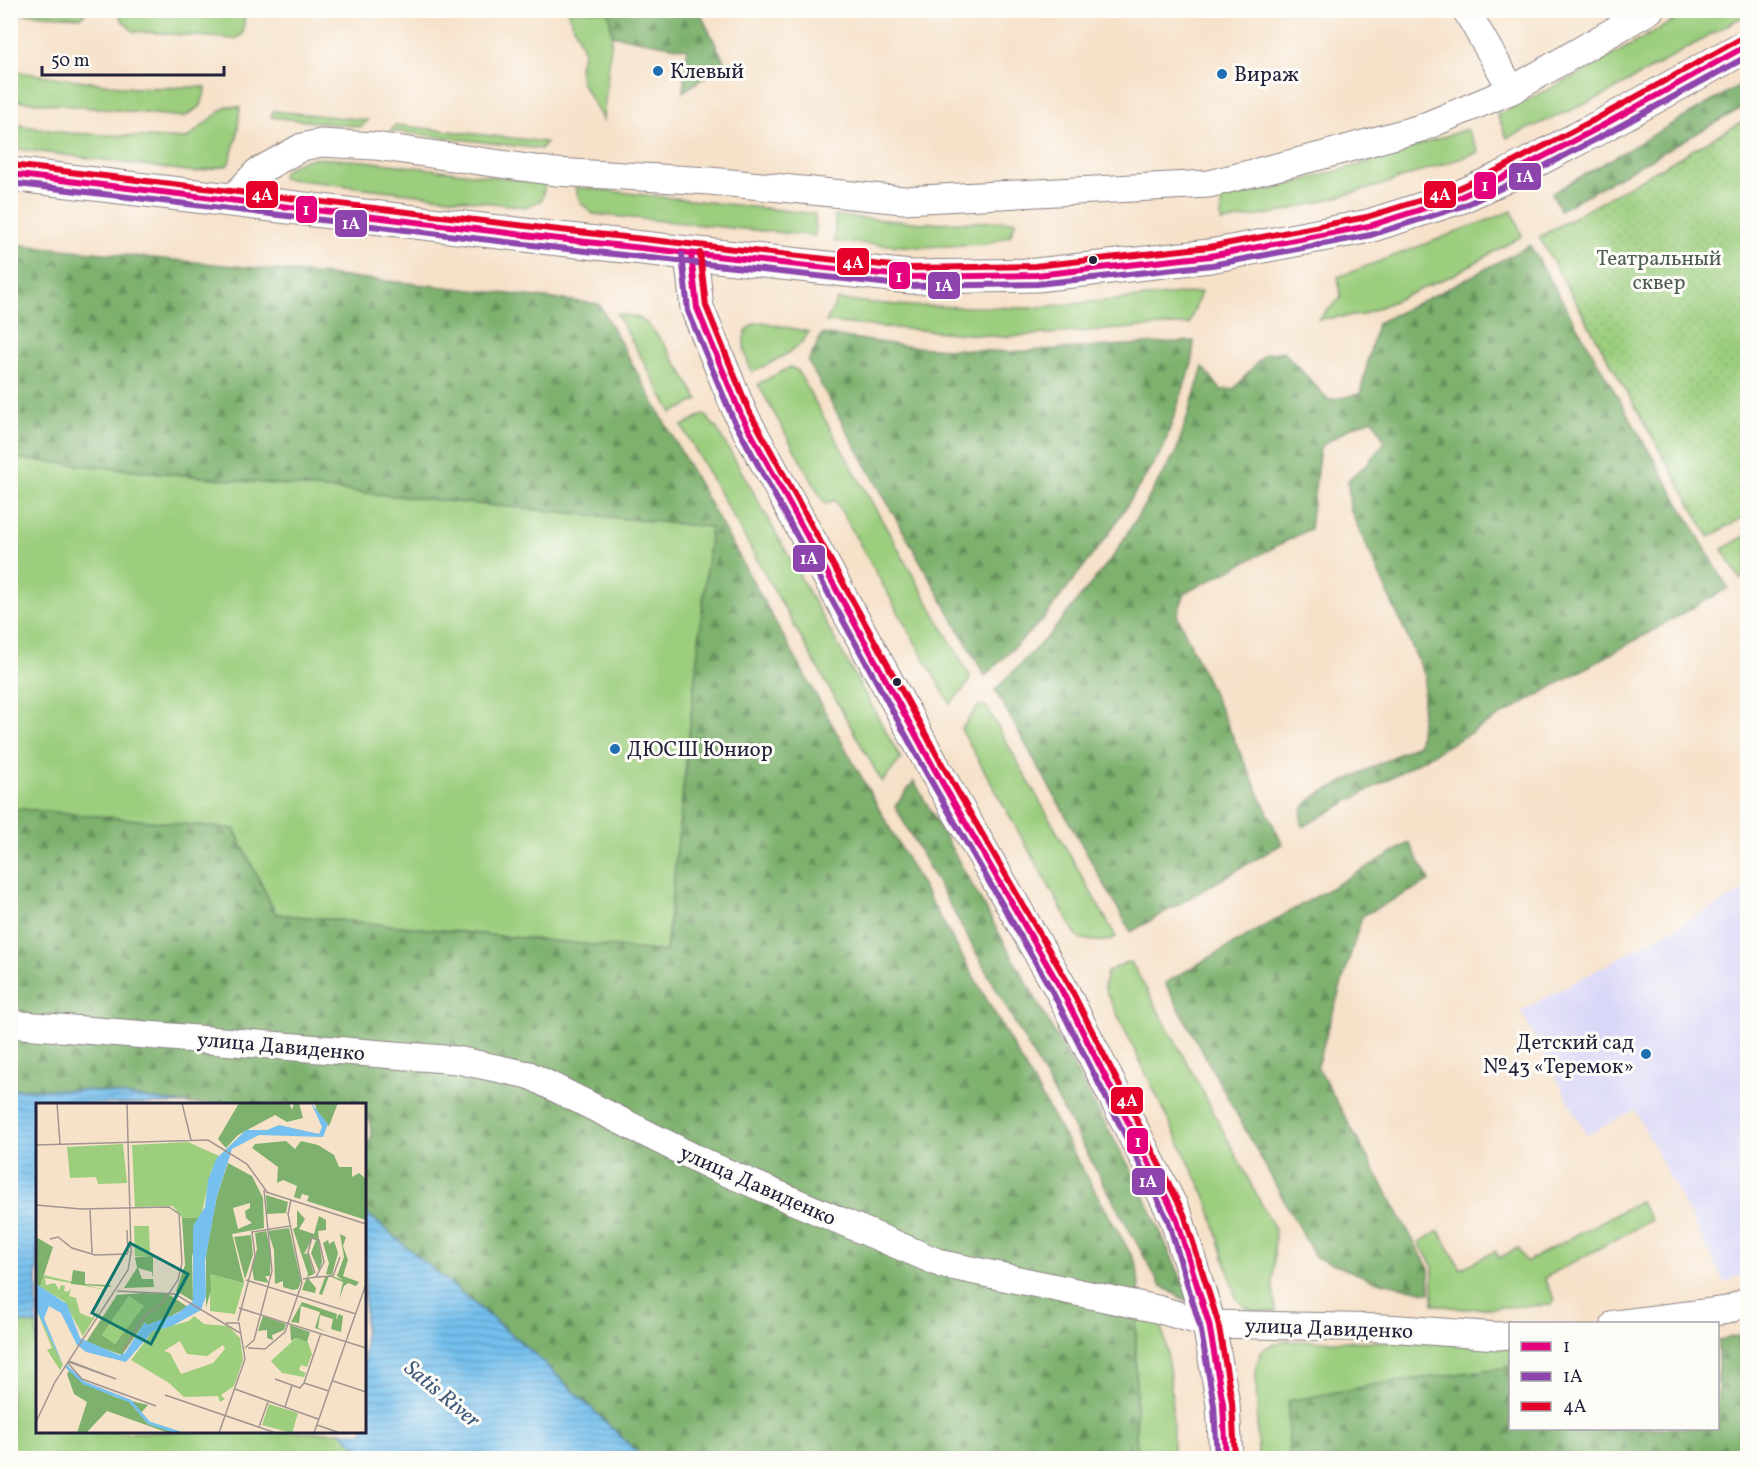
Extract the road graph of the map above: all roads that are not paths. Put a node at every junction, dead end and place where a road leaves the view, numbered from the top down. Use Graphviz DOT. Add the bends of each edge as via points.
graph roads {
  1 [pos="1466,10"];
  2 [pos="1650,10"];
  3 [pos="1748,45"];
  4 [pos="1512,90"];
  5 [pos="10,174"];
  6 [pos="230,201"];
  7 [pos="691,254"];
  8 [pos="10,1024"];
  9 [pos="1748,1301"];
  10 [pos="1624,1322"];
  11 [pos="1209,1324"];
  12 [pos="1509,1335"];
  13 [pos="1226,1458"];
  1 -- 4 [label="street"];
  2 -- 4 [label="street"];
  3 -- 7 [label="main road" via="1506,176 1460,197 1369,226 1210,256 1036,275 910,277"];
  4 -- 6 [label="street" via="1421,128 1209,184 903,200 710,181 556,172 375,146 321,143 302,147 257,172"];
  5 -- 6 [label="main road"];
  6 -- 7 [label="main road"];
  7 -- 11 [label="main road" via="697,308 741,415 935,770 1060,987 1176,1217"];
  8 -- 11 [label="street, улица Давиденко" via="457,1060 529,1075 709,1165 942,1264 1157,1308"];
  9 -- 10 [label="street" via="1728,1310"];
  11 -- 12 [label="street, улица Давиденко"];
  11 -- 13 [label="main road" via="1223,1404"];
}
